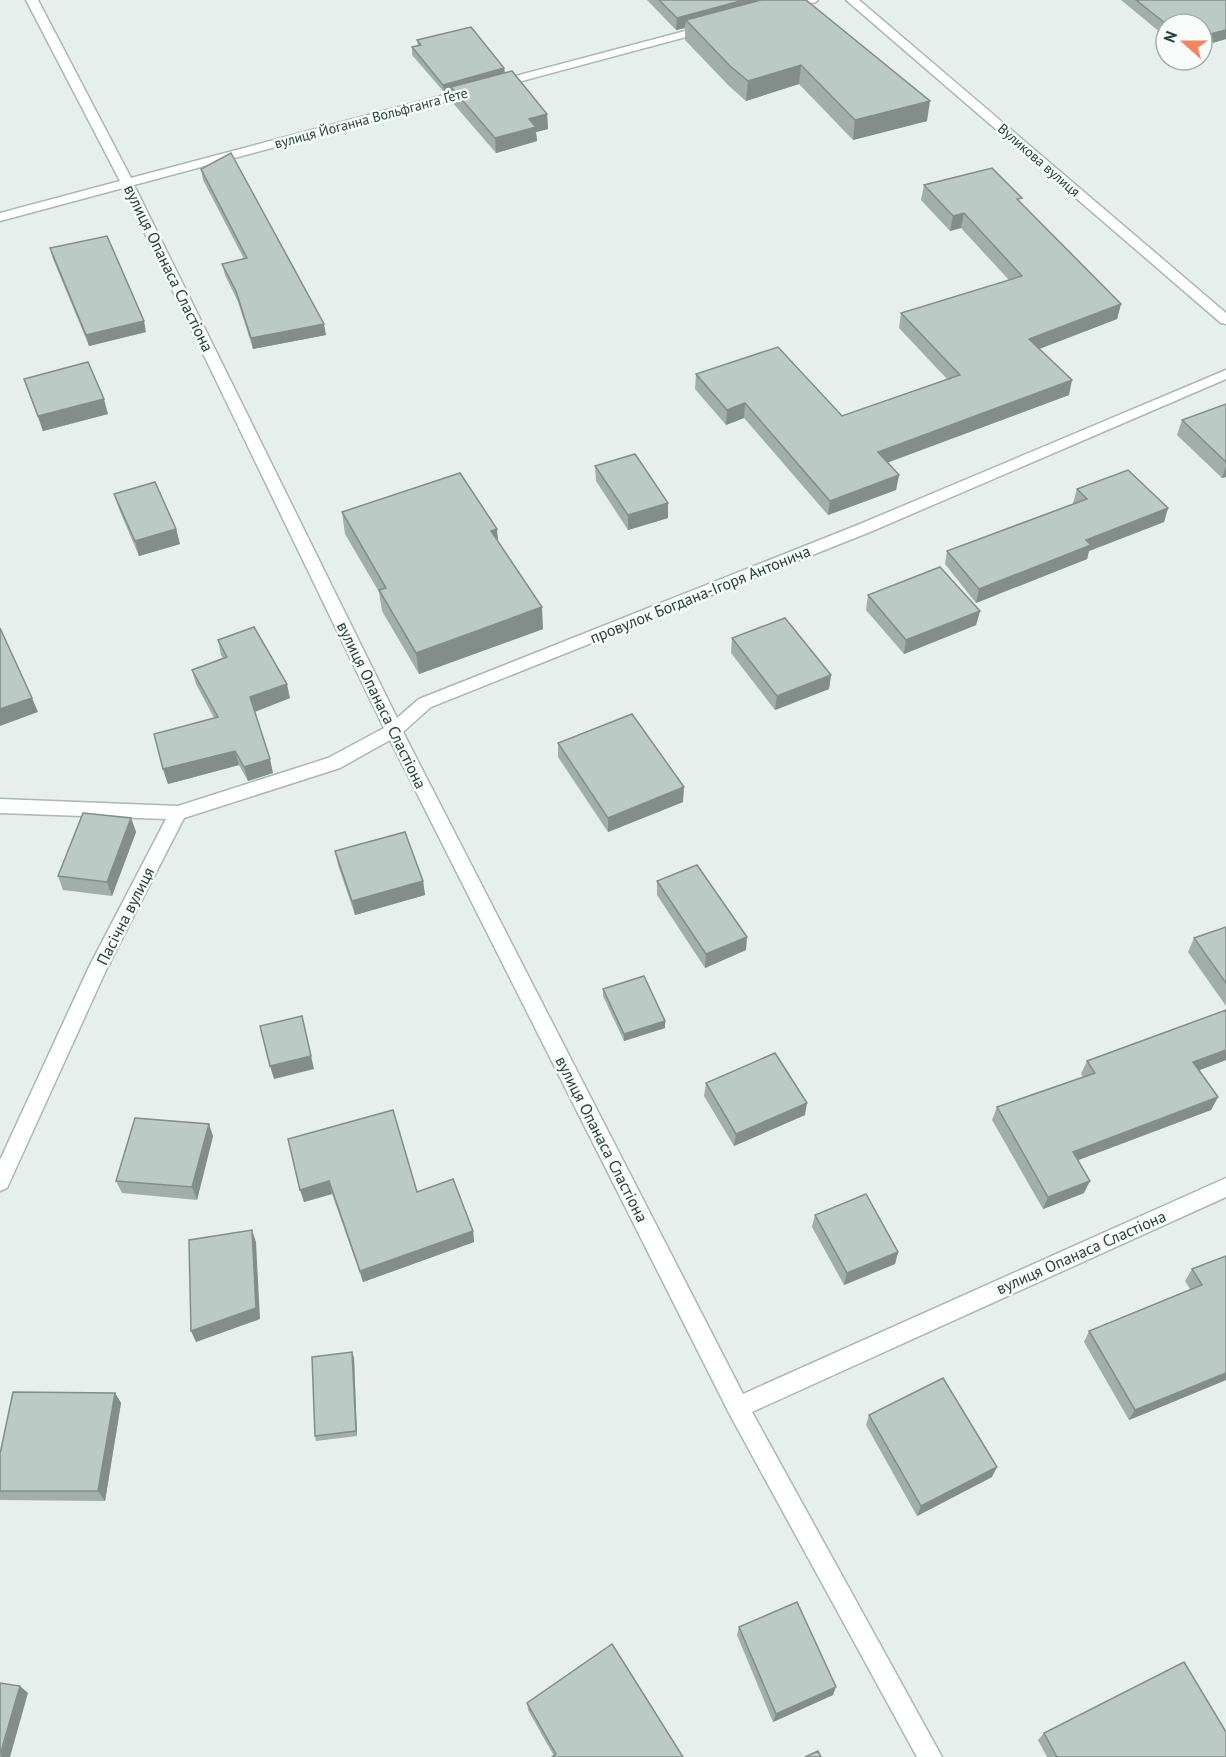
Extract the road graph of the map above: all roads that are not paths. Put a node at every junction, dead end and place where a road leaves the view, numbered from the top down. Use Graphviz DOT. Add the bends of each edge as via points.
graph roads {
  1 [pos="32,0"];
  2 [pos="812,0"];
  3 [pos="852,0"];
  4 [pos="766,12"];
  5 [pos="720,24"];
  6 [pos="127,183"];
  7 [pos="0,217"];
  8 [pos="1226,320"];
  9 [pos="1226,374"];
  10 [pos="393,730"];
  11 [pos="0,806"];
  12 [pos="178,813"];
  13 [pos="5,1158"];
  14 [pos="0,1182"];
  15 [pos="1226,1187"];
  16 [pos="738,1407"];
  17 [pos="930,1757"];
  1 -- 6 [label="street, вулиця Опанаса Сластіона"];
  2 -- 4 [label="street"];
  3 -- 8 [label="street, Вуликова вулиця"];
  5 -- 6 [label="street, вулиця Йоганна Вольфганга Ґете"];
  6 -- 7 [label="street, вулиця Йоганна Вольфганга Ґете"];
  6 -- 10 [label="street, вулиця Опанаса Сластіона"];
  9 -- 10 [label="street, провулок Богдана-Ігоря Антонича" via="865,528 425,703"];
  10 -- 12 [label="street, провулок Богдана-Ігоря Антонича" via="334,763"];
  10 -- 16 [label="street, вулиця Опанаса Сластіона"];
  11 -- 12 [label="street"];
  12 -- 13 [label="street, Пасічна вулиця"];
  13 -- 14 [label="street, Пасічна вулиця"];
  15 -- 16 [label="street, вулиця Опанаса Сластіона"];
  16 -- 17 [label="street, вулиця Опанаса Сластіона"];
}
